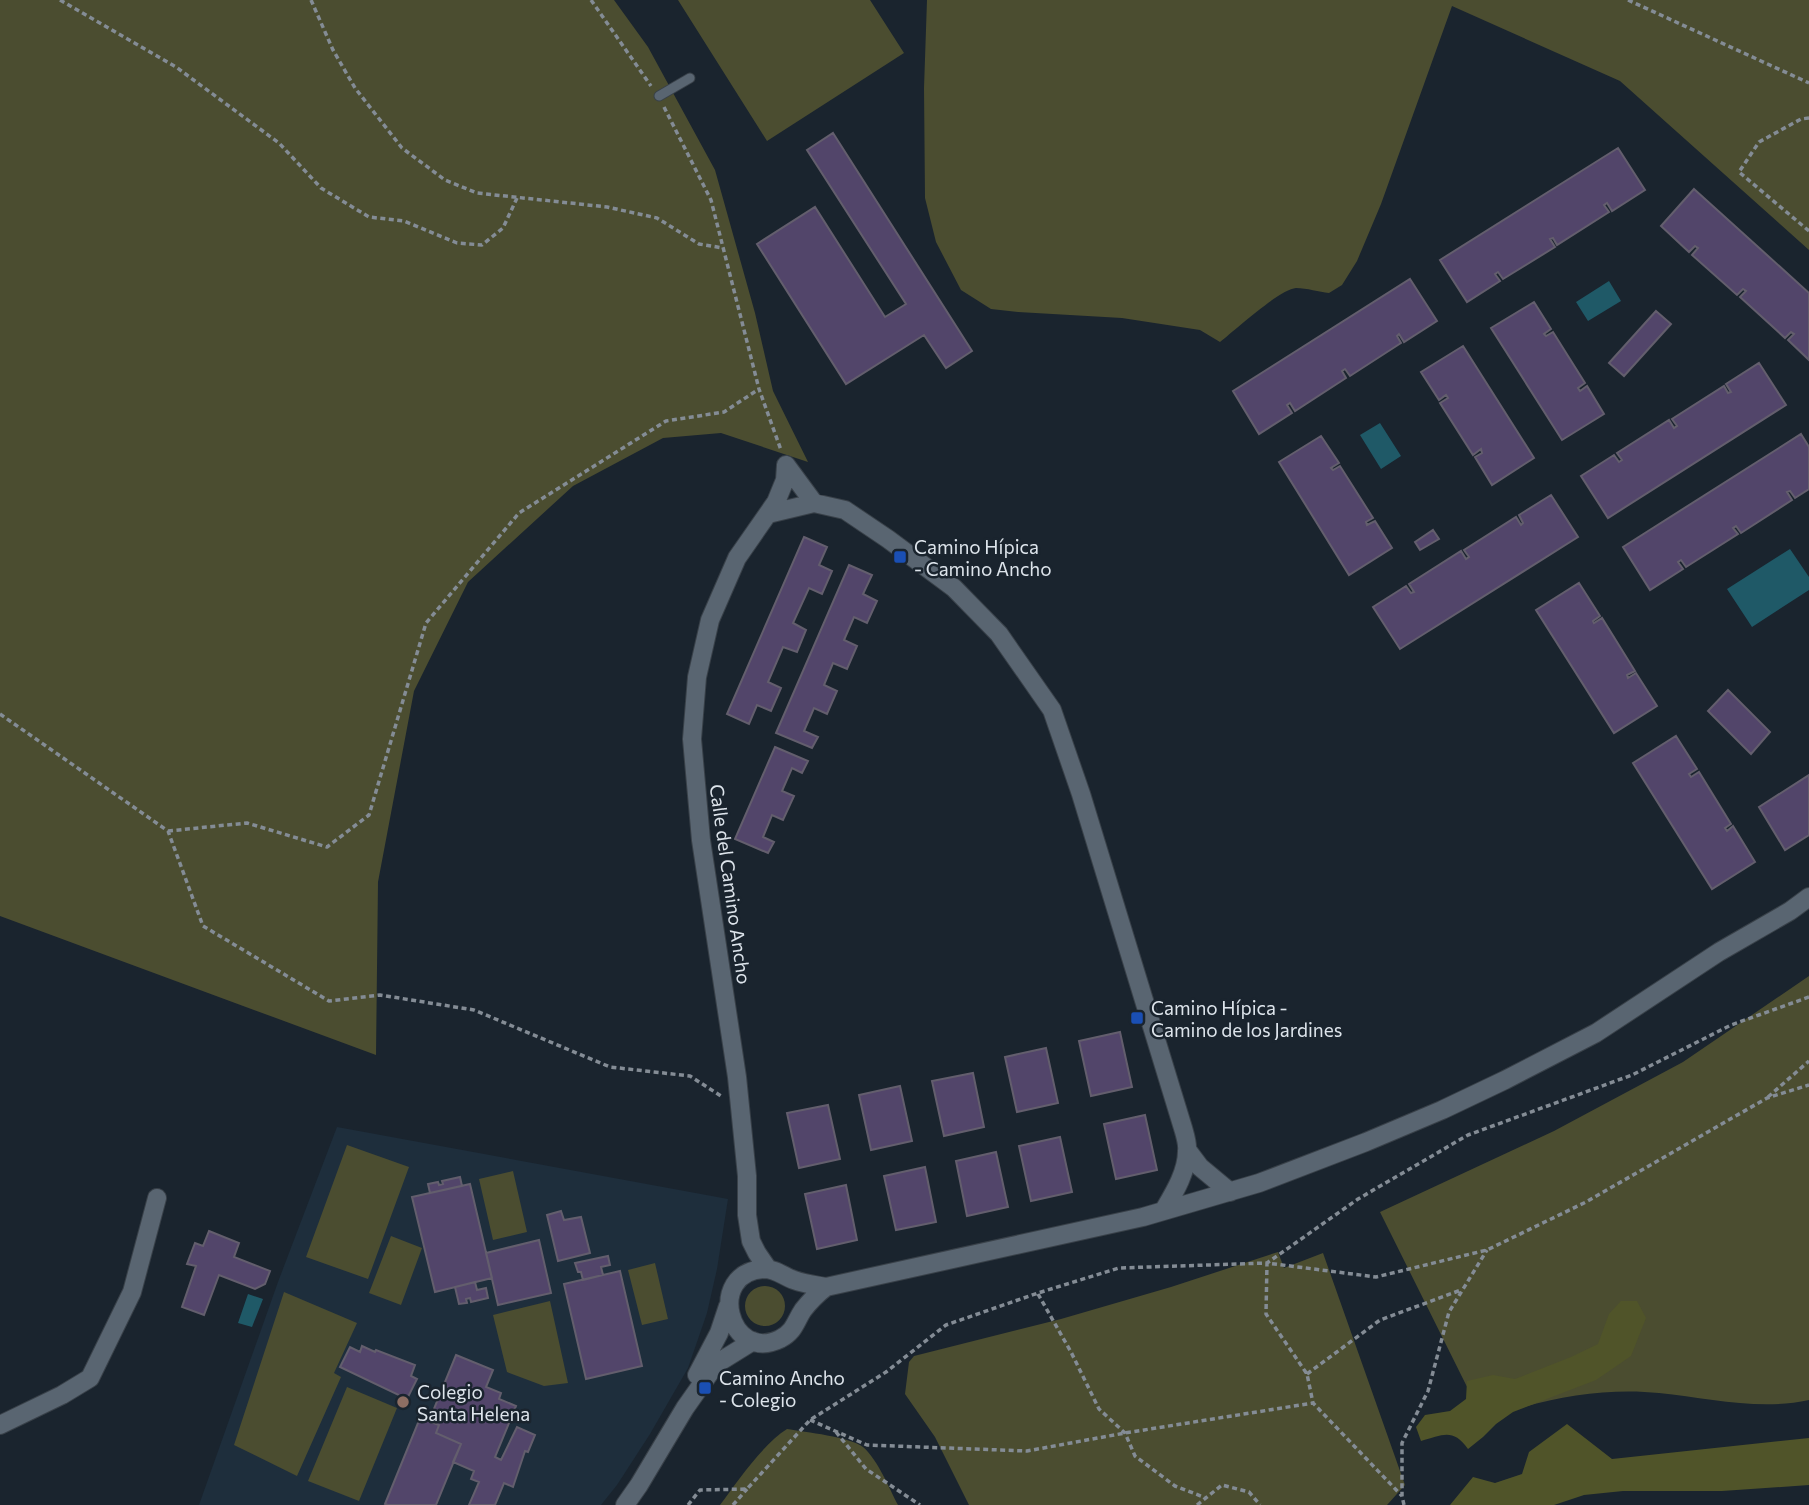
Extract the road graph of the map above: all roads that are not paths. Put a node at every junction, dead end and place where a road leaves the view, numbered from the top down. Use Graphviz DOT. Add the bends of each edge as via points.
graph roads {
  1 [pos="690,78"];
  2 [pos="659,96"];
  3 [pos="814,503"];
  4 [pos="768,514"];
  5 [pos="1809,897"];
  6 [pos="1188,1151"];
  7 [pos="1230,1192"];
  8 [pos="157,1198"];
  9 [pos="1164,1210"];
  10 [pos="768,1269"];
  11 [pos="790,1279"];
  12 [pos="826,1287"];
  13 [pos="728,1306"];
  14 [pos="801,1313"];
  15 [pos="753,1340"];
  16 [pos="685,1408"];
  17 [pos="0,1425"];
  18 [pos="625,1505"];
  1 -- 2 [label="lane"];
  3 -- 4 [label="street"];
  3 -- 4 [label="street, Calle del Camino Ancho" via="786,465 785,480"];
  3 -- 6 [label="street" via="845,510 954,588 999,634 1052,710"];
  4 -- 10 [label="street, Calle del Camino Ancho" via="737,558 710,620 697,677 692,739 701,840 737,1077 747,1215 751,1241"];
  5 -- 7 [label="street" via="1596,1034 1517,1075 1366,1142"];
  6 -- 7 [label="street"];
  6 -- 9 [label="street"];
  7 -- 9 [label="street"];
  8 -- 17 [label="street" via="132,1292 90,1378"];
  9 -- 12 [label="street"];
  10 -- 11 [label="street"];
  10 -- 13 [label="street" via="756,1270 736,1283"];
  11 -- 12 [label="street"];
  11 -- 14 [label="street" via="801,1300"];
  12 -- 14 [label="street"];
  13 -- 15 [label="street" via="735,1327"];
  13 -- 16 [label="street"];
  14 -- 15 [label="street" via="796,1325 778,1340"];
  15 -- 16 [label="street" via="716,1364"];
  16 -- 18 [label="street"];
}
